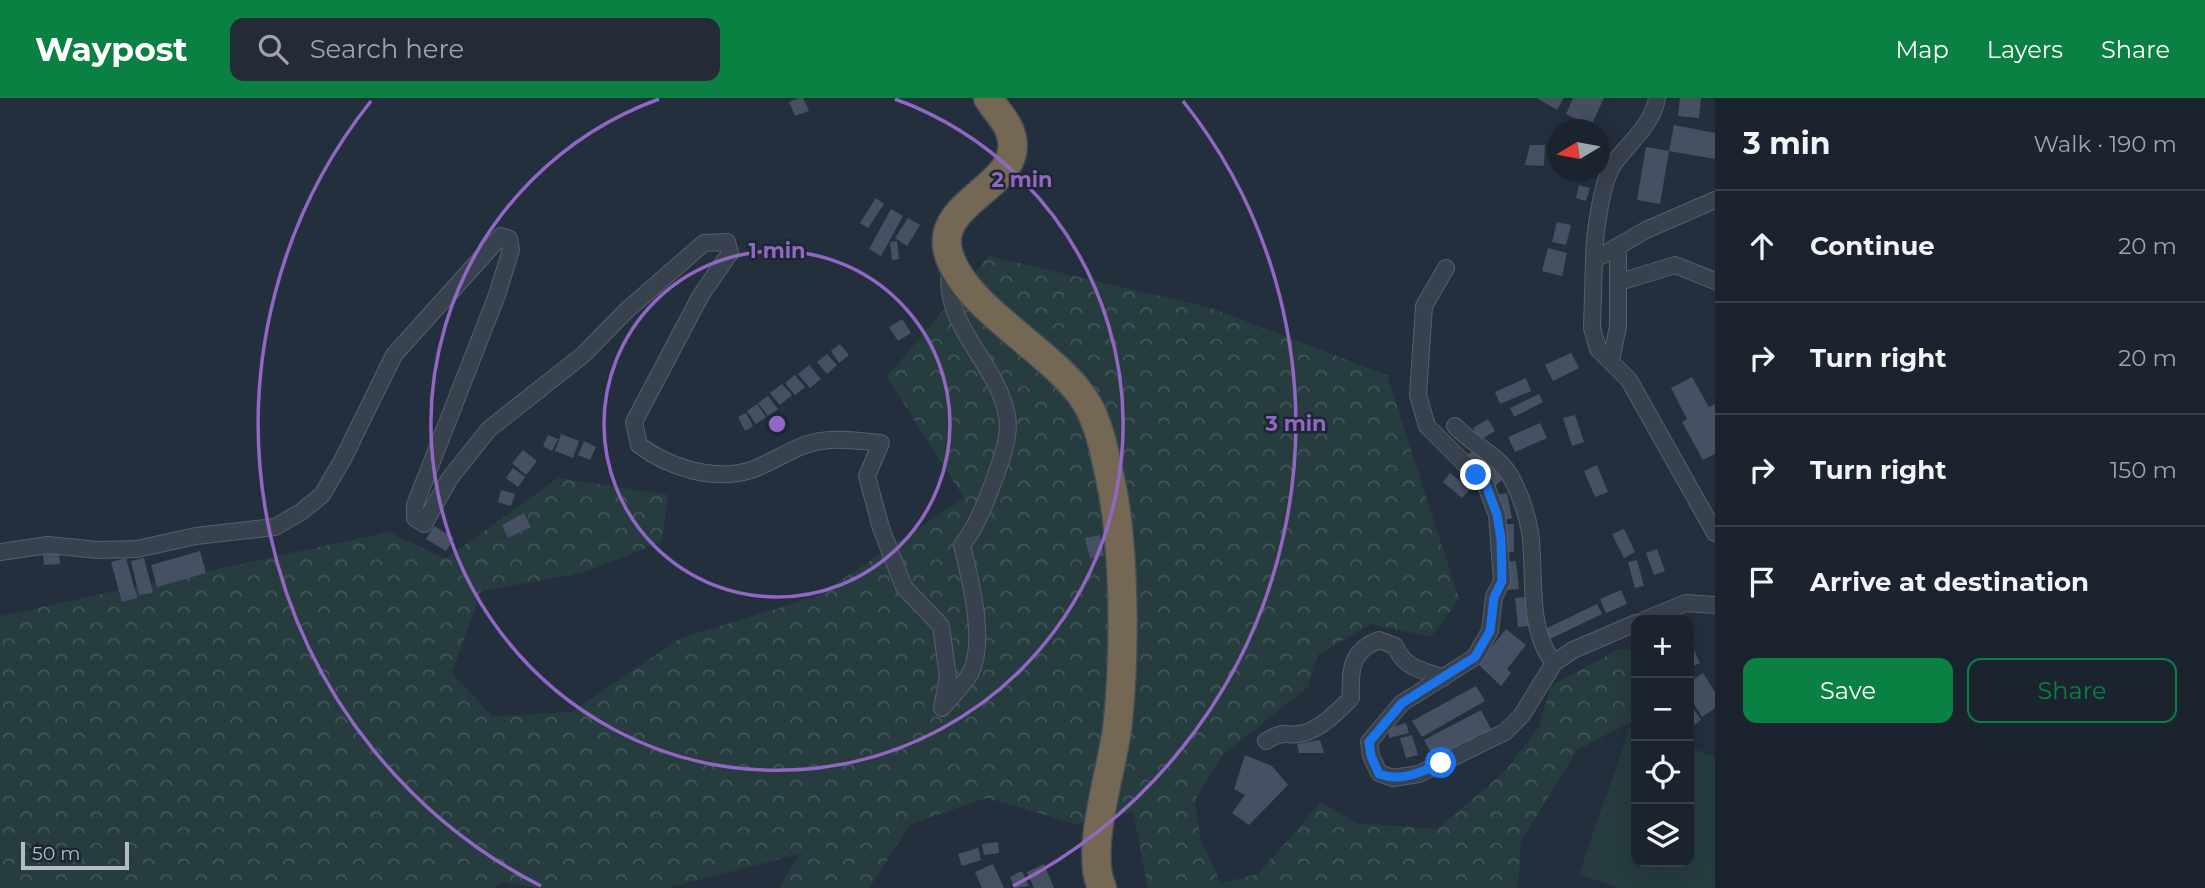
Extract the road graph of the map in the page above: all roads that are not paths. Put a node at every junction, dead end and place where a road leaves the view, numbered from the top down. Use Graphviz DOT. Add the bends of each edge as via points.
graph roads {
  1 [pos="988,98"];
  2 [pos="1657,98"];
  3 [pos="1715,200"];
  4 [pos="1618,246"];
  5 [pos="1594,260"];
  6 [pos="951,264"];
  7 [pos="1446,268"];
  8 [pos="1715,281"];
  9 [pos="1620,282"];
  10 [pos="1611,361"];
  11 [pos="1455,426"];
  12 [pos="1715,533"];
  13 [pos="0,552"];
  14 [pos="1715,605"];
  15 [pos="1656,615"];
  16 [pos="1631,626"];
  17 [pos="1553,663"];
  18 [pos="1443,678"];
  19 [pos="1266,741"];
  20 [pos="1102,888"];
  1 -- 6 [label="highway" via="1009,129 1012,158 951,221 946,235"];
  2 -- 5 [label="street" via="1639,135 1612,167"];
  3 -- 4 [label="street"];
  4 -- 5 [label="street"];
  4 -- 9 [label="street"];
  5 -- 10 [label="street" via="1592,328 1598,349"];
  6 -- 13 [label="street" via="947,291 959,325 999,391 1008,418 1004,454 976,527 962,545 976,629 970,674 942,708 948,677 941,626 904,587 867,476 881,443 819,441 749,471 711,474 658,460 639,445 634,422 702,295 730,253 727,242 704,243 626,310 583,355 489,429 450,478 424,524 415,519 415,505 496,295 510,250 509,239 501,236 394,355 344,459 322,495 301,512 275,527 196,536 137,549 48,545"];
  6 -- 20 [label="highway" via="967,286 1086,402 1111,480 1121,661 1118,722 1095,853"];
  7 -- 18 [label="street" via="1424,306 1418,395 1427,426 1486,485 1497,515 1502,581 1485,642 1475,657"];
  8 -- 9 [label="street" via="1675,265"];
  9 -- 10 [label="street"];
  10 -- 12 [label="street" via="1629,380"];
  11 -- 17 [label="street" via="1471,444 1506,468 1523,504 1530,532 1539,639"];
  14 -- 15 [label="street" via="1686,603"];
  16 -- 17 [label="street"];
  17 -- 18 [label="street" via="1522,715 1505,732 1419,774 1392,778 1379,774 1369,742 1402,703"];
  18 -- 19 [label="street" via="1412,669 1400,659 1395,646 1379,640 1354,657 1351,698 1338,711 1303,733 1280,732"];
}
